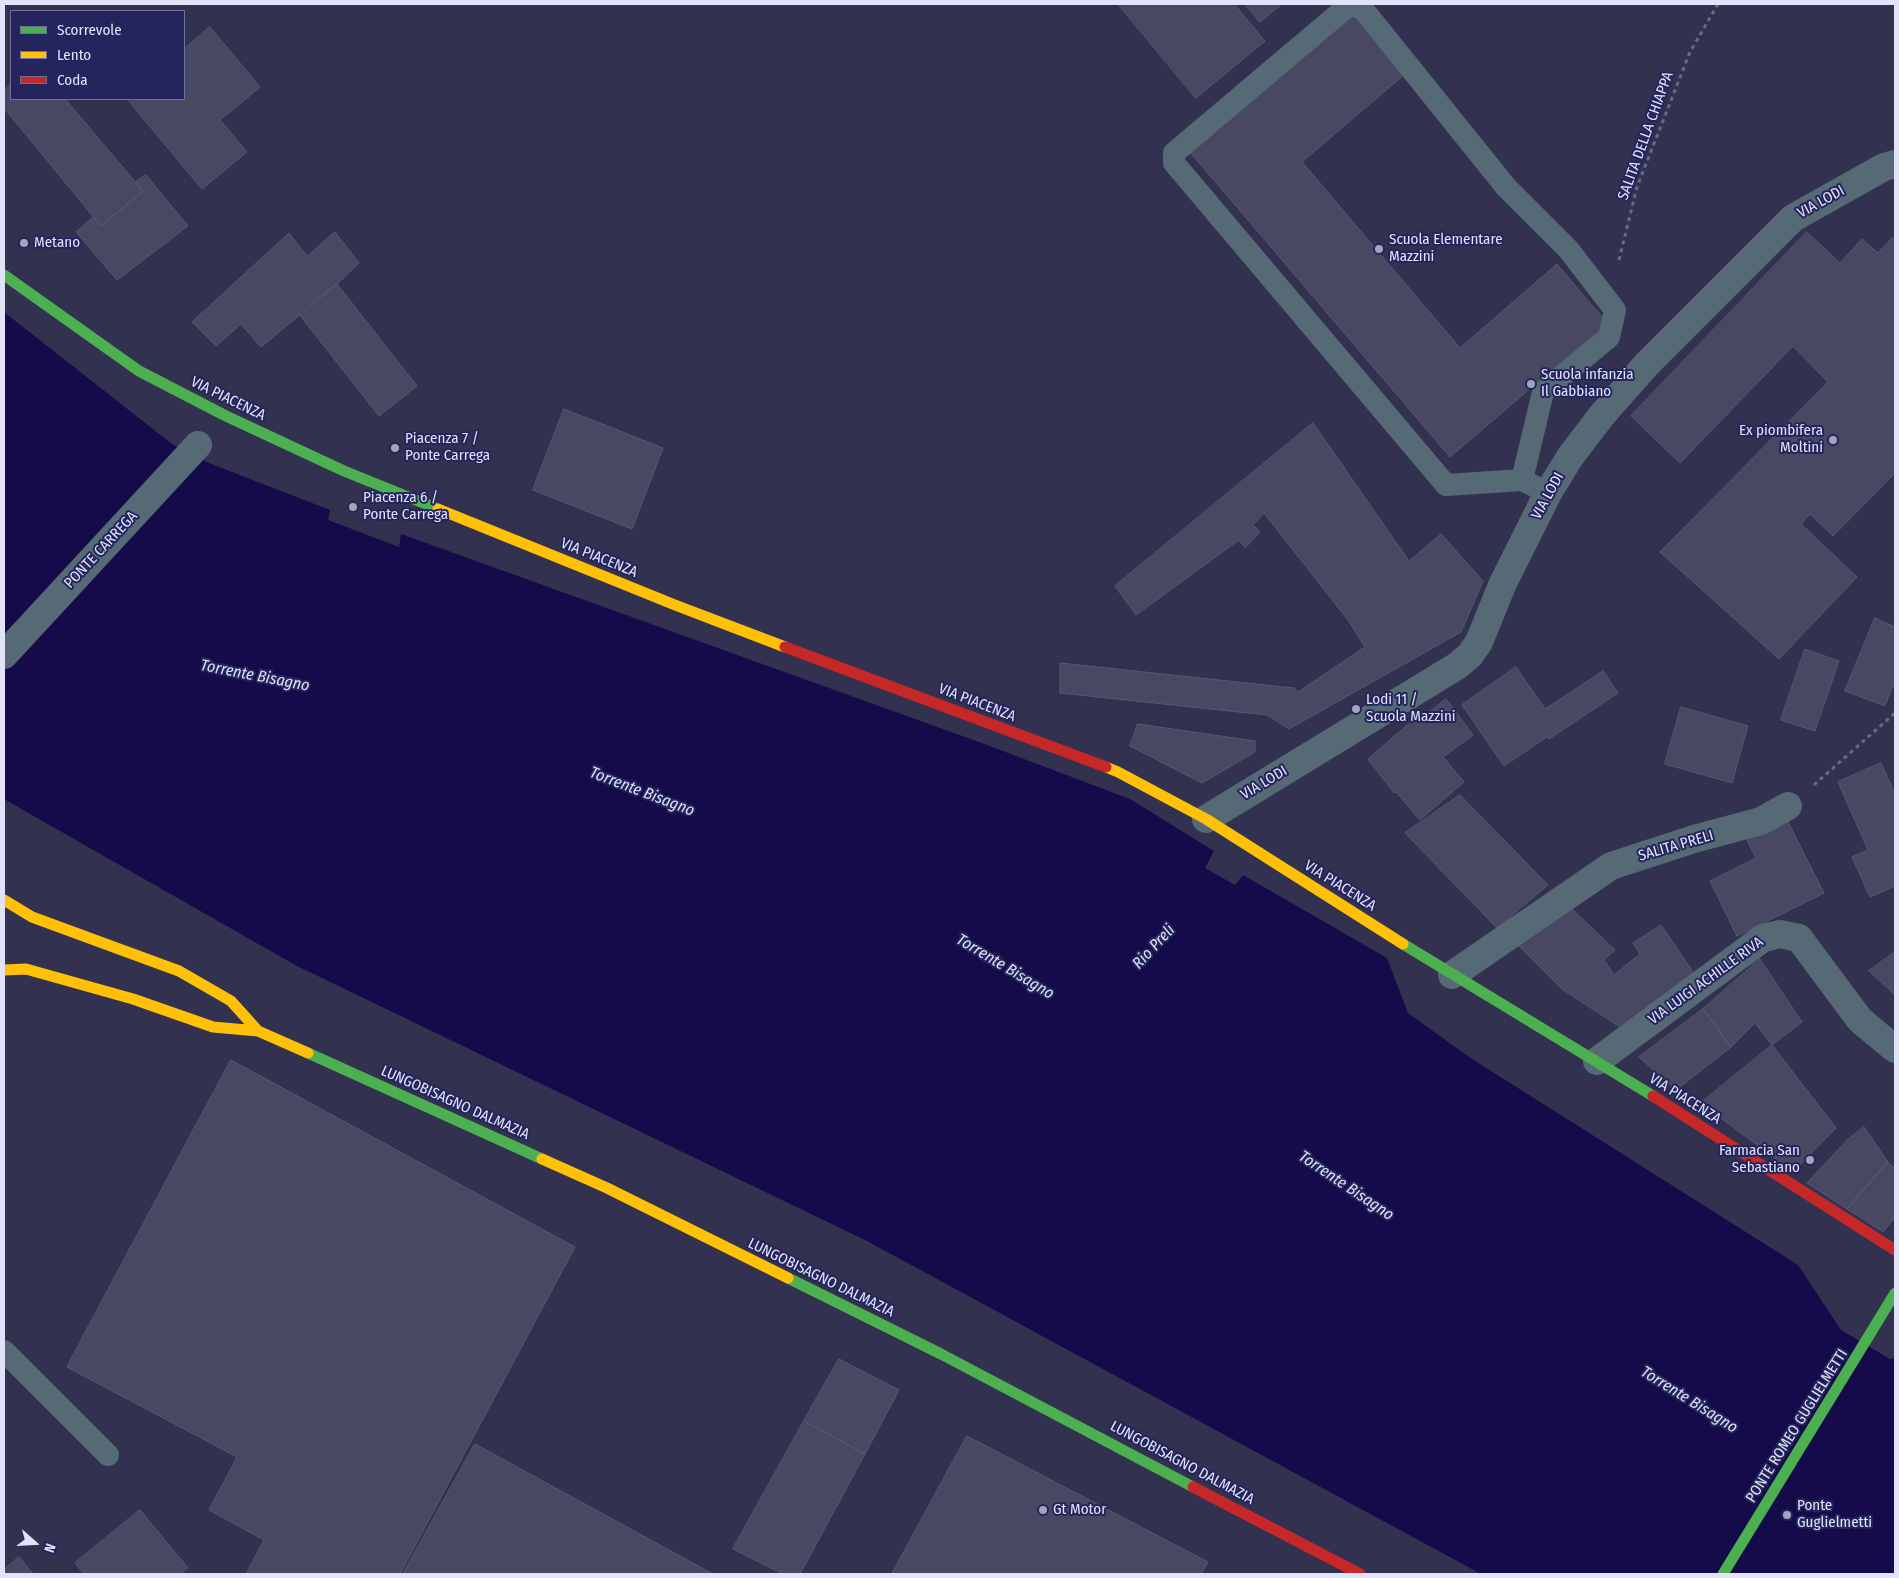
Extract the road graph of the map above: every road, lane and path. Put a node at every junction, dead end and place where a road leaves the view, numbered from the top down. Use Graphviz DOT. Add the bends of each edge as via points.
graph roads {
  1 [pos="1718,4"];
  2 [pos="1895,164"];
  3 [pos="1620,266"];
  4 [pos="4,275"];
  5 [pos="198,445"];
  6 [pos="1522,480"];
  7 [pos="1548,493"];
  8 [pos="4,656"];
  9 [pos="1895,713"];
  10 [pos="1788,806"];
  11 [pos="1206,819"];
  12 [pos="4,900"];
  13 [pos="4,970"];
  14 [pos="1452,975"];
  15 [pos="258,1031"];
  16 [pos="1895,1048"];
  17 [pos="1597,1061"];
  18 [pos="1895,1250"];
  19 [pos="1895,1293"];
  20 [pos="4,1351"];
  21 [pos="108,1455"];
  22 [pos="1360,1574"];
  23 [pos="1723,1574"];
  1 -- 3 [label="path, SALITA DELLA CHIAPPA" via="1690,52 1637,187 1618,257"];
  2 -- 7 [label="street, VIA LODI" via="1793,218 1647,364 1602,415"];
  4 -- 11 [label="main road, VIA PIACENZA" via="139,371 344,471 675,605 1118,772"];
  5 -- 8 [label="street, PONTE CARREGA"];
  6 -- 6 [label="lane" via="1446,485 1174,162 1174,153 1349,5 1362,8 1506,187 1568,249 1615,310 1610,337 1542,392"];
  6 -- 7 [label="lane"];
  7 -- 11 [label="street, VIA LODI" via="1470,655 1458,666"];
  9 -- 10 [label="path"];
  10 -- 14 [label="street, SALITA PRELI" via="1761,820 1611,866"];
  11 -- 14 [label="main road, VIA PIACENZA"];
  12 -- 15 [label="main road, LUNGOBISAGNO DALMAZIA" via="32,916 179,971 231,1001"];
  13 -- 15 [label="main road, LUNGOBISAGNO DALMAZIA" via="26,969 133,999 212,1027"];
  14 -- 17 [label="main road, VIA PIACENZA"];
  15 -- 22 [label="main road, LUNGOBISAGNO DALMAZIA" via="625,1197 941,1354"];
  16 -- 17 [label="street, VIA LUIGI ACHILLE RIVA" via="1860,1020 1799,938 1780,934 1763,938"];
  17 -- 18 [label="main road, VIA PIACENZA"];
  19 -- 23 [label="main road, PONTE ROMEO GUGLIELMETTI"];
  20 -- 21 [label="lane"];
}
